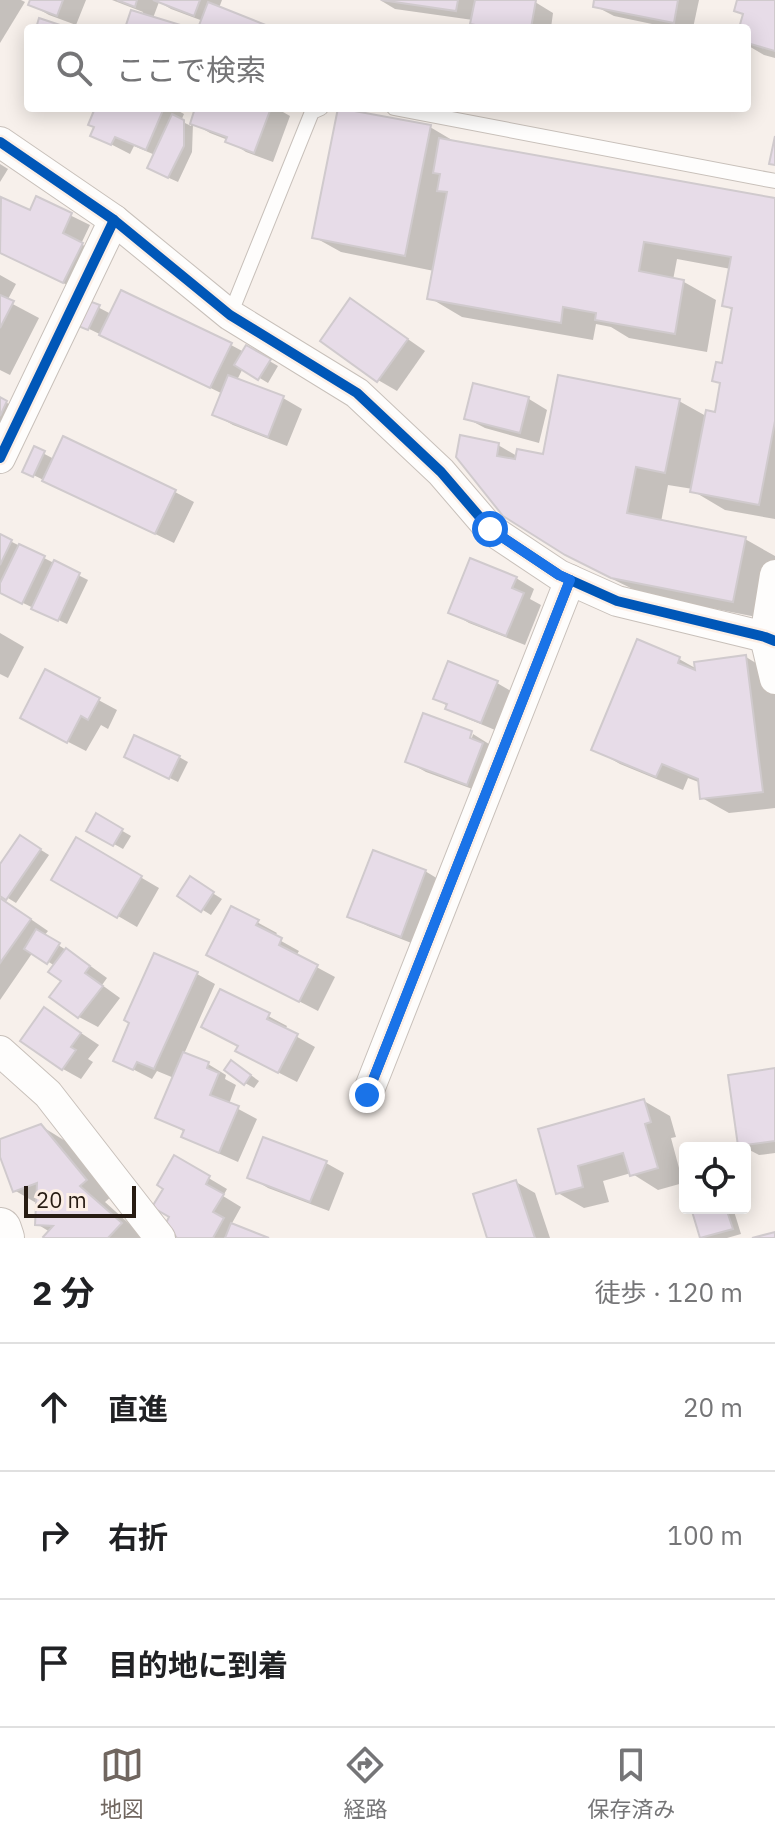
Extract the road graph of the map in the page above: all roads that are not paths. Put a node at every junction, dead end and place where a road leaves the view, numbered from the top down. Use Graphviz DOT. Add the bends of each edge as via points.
graph roads {
  1 [pos="312,112"];
  2 [pos="415,112"];
  3 [pos="0,142"];
  4 [pos="775,181"];
  5 [pos="114,220"];
  6 [pos="230,315"];
  7 [pos="0,458"];
  8 [pos="775,575"];
  9 [pos="570,580"];
  10 [pos="770,639"];
  11 [pos="775,679"];
  12 [pos="0,1051"];
  13 [pos="367,1095"];
  14 [pos="0,1229"];
  15 [pos="3,1238"];
  16 [pos="160,1238"];
  1 -- 6 [label="lane"];
  2 -- 4 [label="lane"];
  3 -- 5 [label="street"];
  5 -- 6 [label="street"];
  5 -- 7 [label="street"];
  6 -- 9 [label="street" via="357,393 441,472 490,529"];
  8 -- 10 [label="street"];
  9 -- 10 [label="street" via="617,601"];
  9 -- 13 [label="street"];
  10 -- 11 [label="street"];
  12 -- 16 [label="street" via="48,1094"];
  14 -- 15 [label="main road"];
}
